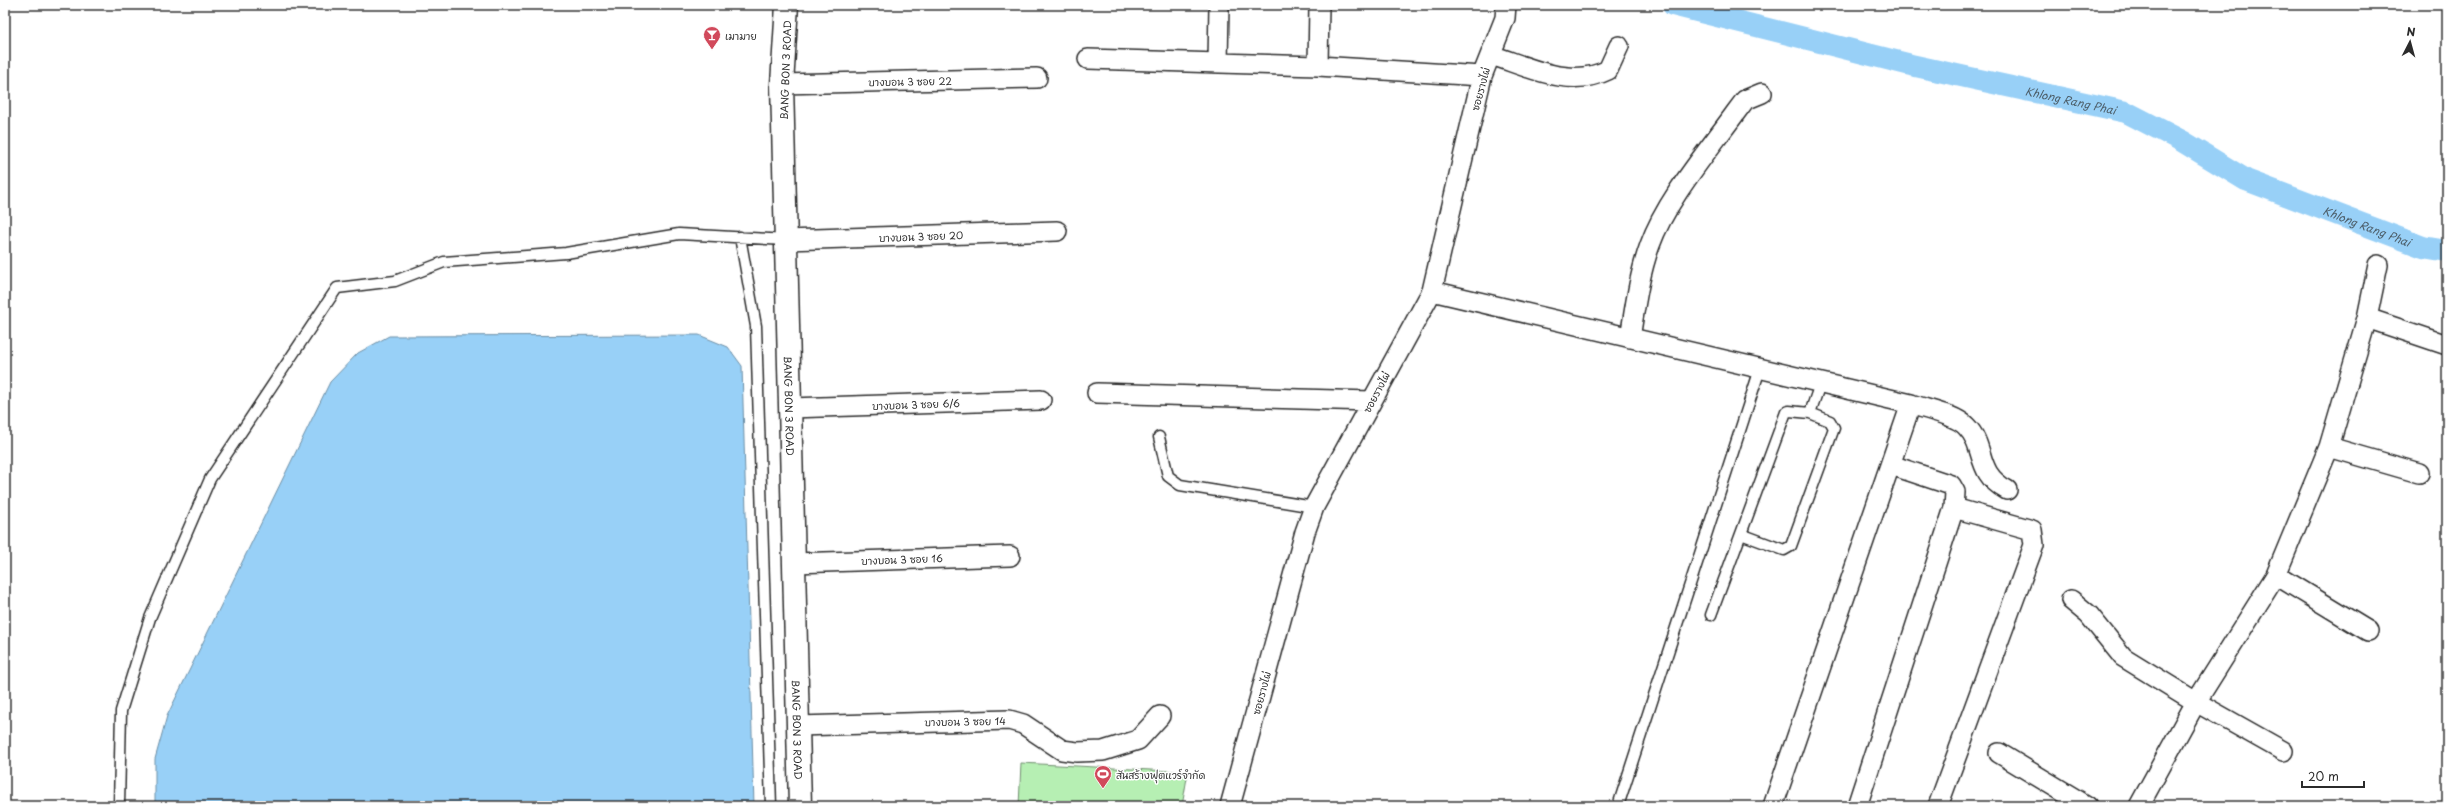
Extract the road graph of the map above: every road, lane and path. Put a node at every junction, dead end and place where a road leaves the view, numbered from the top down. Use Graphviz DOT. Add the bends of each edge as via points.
graph roads {
  1 [pos="787,5"];
  2 [pos="1219,5"];
  3 [pos="1318,5"];
  4 [pos="1506,5"];
  5 [pos="1619,46"];
  6 [pos="1491,55"];
  7 [pos="1088,59"];
  8 [pos="1218,63"];
  9 [pos="1318,66"];
  10 [pos="1482,76"];
  11 [pos="1037,78"];
  12 [pos="782,84"];
  13 [pos="1762,93"];
  14 [pos="1057,231"];
  15 [pos="740,237"];
  16 [pos="786,240"];
  17 [pos="2378,265"];
  18 [pos="1432,291"];
  19 [pos="2367,318"];
  20 [pos="1630,338"];
  21 [pos="2447,345"];
  22 [pos="1760,369"];
  23 [pos="1820,384"];
  24 [pos="1097,393"];
  25 [pos="1041,400"];
  26 [pos="1372,401"];
  27 [pos="1911,404"];
  28 [pos="790,408"];
  29 [pos="1810,413"];
  30 [pos="1159,438"];
  31 [pos="2329,447"];
  32 [pos="1891,465"];
  33 [pos="2419,473"];
  34 [pos="2007,490"];
  35 [pos="1314,507"];
  36 [pos="1954,508"];
  37 [pos="1741,534"];
  38 [pos="1010,556"];
  39 [pos="794,563"];
  40 [pos="2276,575"];
  41 [pos="2071,600"];
  42 [pos="1711,615"];
  43 [pos="2368,630"];
  44 [pos="2196,702"];
  45 [pos="1160,716"];
  46 [pos="798,726"];
  47 [pos="2283,751"];
  48 [pos="1999,753"];
  49 [pos="119,806"];
  50 [pos="771,806"];
  51 [pos="800,806"];
  52 [pos="1230,806"];
  53 [pos="1618,806"];
  54 [pos="1773,806"];
  55 [pos="1857,806"];
  56 [pos="1938,806"];
  57 [pos="2087,806"];
  58 [pos="2139,806"];
  1 -- 12 [label="main road, BANG BON 3 ROAD"];
  2 -- 8 [label="street"];
  3 -- 9 [label="street"];
  4 -- 6 [label="street, ซอยรางไผ่" via="1505,18"];
  5 -- 6 [label="street" via="1608,70 1583,79 1560,77"];
  6 -- 10 [label="street, ซอยรางไผ่"];
  7 -- 8 [label="street"];
  8 -- 9 [label="street"];
  9 -- 10 [label="street"];
  10 -- 18 [label="street, ซอยรางไผ่"];
  11 -- 12 [label="street, บางบอน 3 ซอย 22"];
  12 -- 16 [label="main road, BANG BON 3 ROAD"];
  13 -- 20 [label="street" via="1745,100 1663,215 1650,245 1638,287"];
  14 -- 16 [label="street, บางบอน 3 ซอย 20"];
  15 -- 16 [label="lane"];
  15 -- 49 [label="lane" via="679,234 566,253 444,262 395,281 337,288 210,479 150,618 121,711"];
  15 -- 50 [label="lane" via="756,326"];
  16 -- 28 [label="main road, BANG BON 3 ROAD"];
  17 -- 19 [label="street"];
  18 -- 20 [label="street"];
  18 -- 26 [label="street, ซอยรางไผ่"];
  19 -- 21 [label="street"];
  19 -- 31 [label="street"];
  20 -- 22 [label="street"];
  22 -- 23 [label="street"];
  22 -- 53 [label="lane"];
  23 -- 27 [label="street"];
  23 -- 29 [label="lane"];
  24 -- 26 [label="street"];
  25 -- 28 [label="street, บางบอน 3 ซอย 6/6"];
  26 -- 35 [label="street, ซอยรางไผ่"];
  27 -- 32 [label="street"];
  27 -- 34 [label="street" via="1966,425 1972,434 1985,470 1997,485"];
  28 -- 39 [label="main road, BANG BON 3 ROAD"];
  29 -- 37 [label="lane" via="1786,412"];
  29 -- 37 [label="lane" via="1830,422 1834,428 1791,546 1784,550"];
  30 -- 35 [label="lane" via="1168,476 1180,485"];
  31 -- 33 [label="street"];
  31 -- 40 [label="street"];
  32 -- 36 [label="street" via="1951,485 1955,492"];
  32 -- 54 [label="street"];
  35 -- 52 [label="street, ซอยรางไผ่"];
  36 -- 55 [label="street"];
  36 -- 56 [label="street" via="2032,530 2034,545"];
  37 -- 42 [label="lane"];
  38 -- 39 [label="street, บางบอน 3 ซอย 16"];
  39 -- 46 [label="main road, BANG BON 3 ROAD"];
  40 -- 43 [label="street"];
  40 -- 44 [label="street"];
  41 -- 44 [label="street" via="2089,614 2124,657"];
  44 -- 47 [label="street"];
  44 -- 58 [label="street"];
  45 -- 46 [label="street, บางบอน 3 ซอย 14" via="1138,740 1103,751 1077,752 1062,750 1023,724 1009,720"];
  46 -- 51 [label="main road, BANG BON 3 ROAD"];
  48 -- 57 [label="street"];
}
